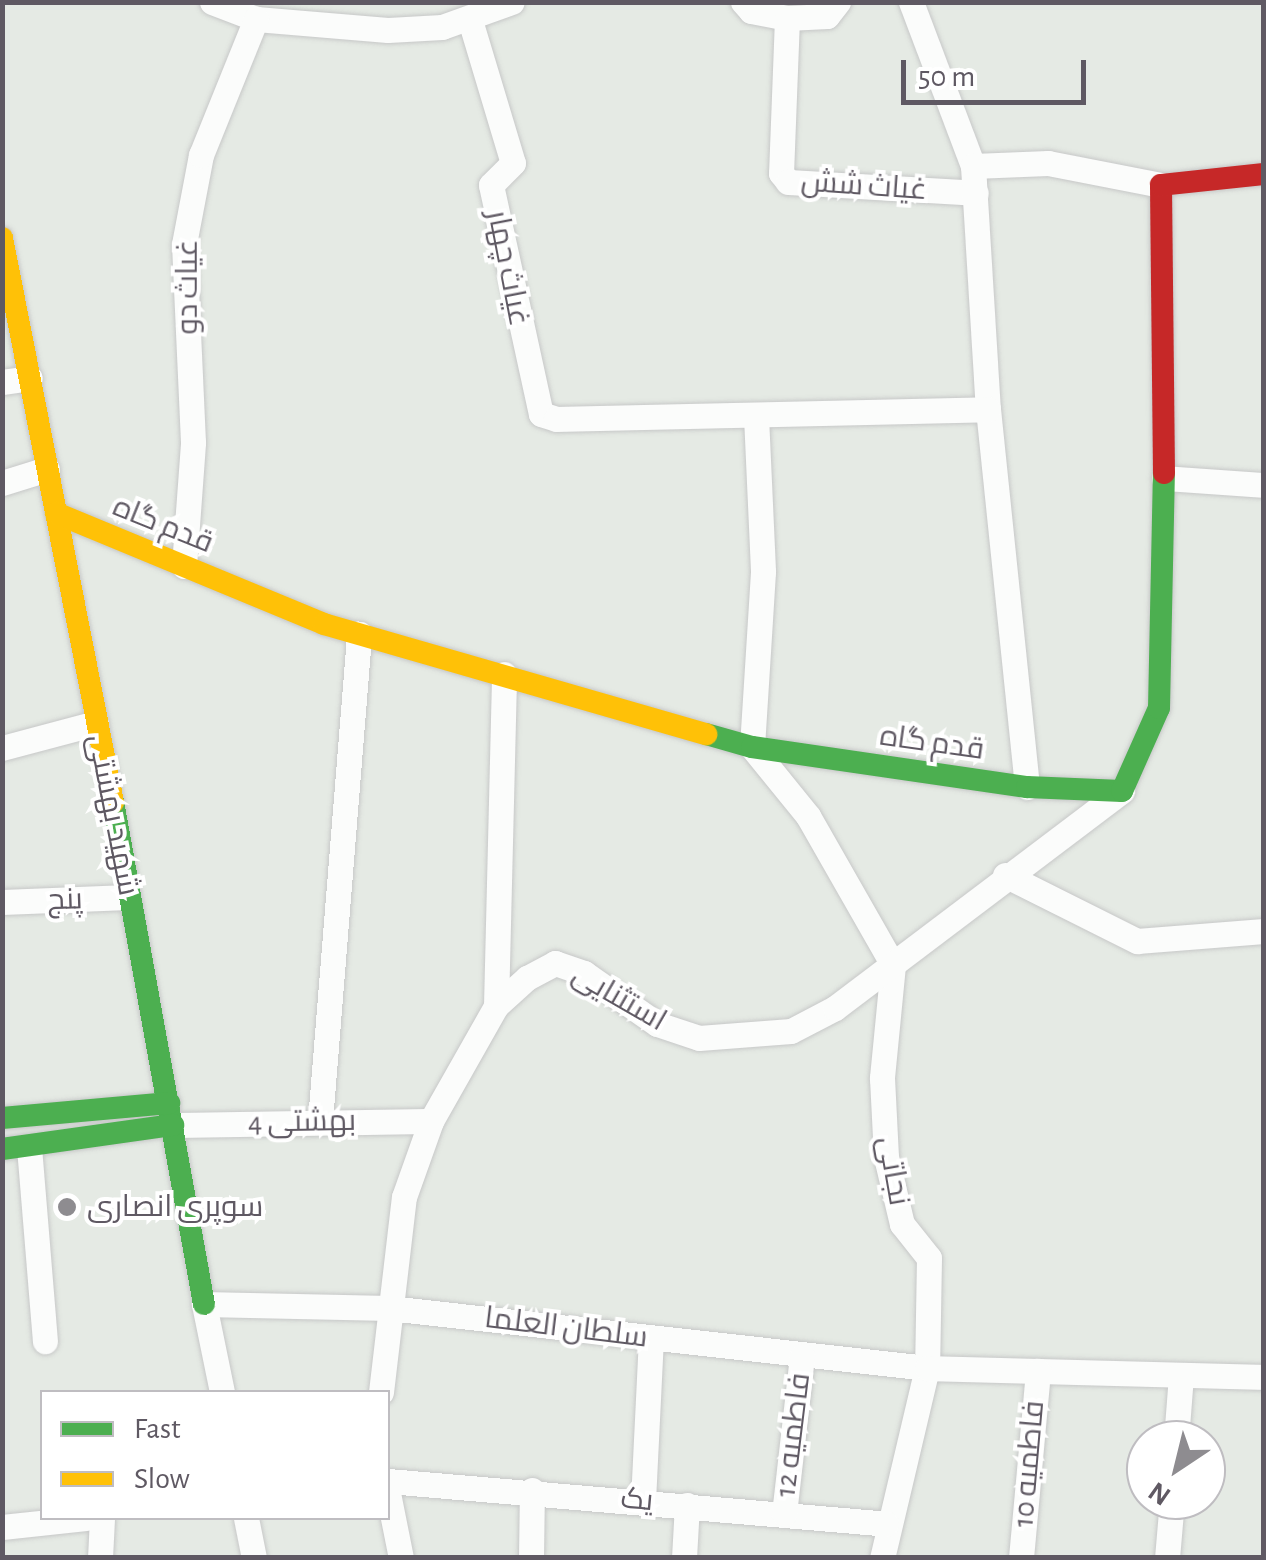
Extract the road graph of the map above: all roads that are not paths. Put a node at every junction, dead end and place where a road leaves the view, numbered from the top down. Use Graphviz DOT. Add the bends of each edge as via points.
graph roads {
  1 [pos="212,2"];
  2 [pos="512,2"];
  3 [pos="742,2"];
  4 [pos="838,2"];
  5 [pos="911,2"];
  6 [pos="366,14"];
  7 [pos="788,18"];
  8 [pos="256,19"];
  9 [pos="470,20"];
  10 [pos="973,166"];
  11 [pos="1264,174"];
  12 [pos="1161,185"];
  13 [pos="976,193"];
  14 [pos="3,240"];
  15 [pos="30,378"];
  16 [pos="2,382"];
  17 [pos="988,410"];
  18 [pos="756,416"];
  19 [pos="48,469"];
  20 [pos="1164,478"];
  21 [pos="2,482"];
  22 [pos="1264,485"];
  23 [pos="56,514"];
  24 [pos="184,566"];
  25 [pos="359,634"];
  26 [pos="504,674"];
  27 [pos="96,722"];
  28 [pos="752,747"];
  29 [pos="2,748"];
  30 [pos="1026,788"];
  31 [pos="1122,792"];
  32 [pos="1005,875"];
  33 [pos="128,897"];
  34 [pos="2,902"];
  35 [pos="1264,931"];
  36 [pos="893,965"];
  37 [pos="496,1006"];
  38 [pos="171,1114"];
  39 [pos="2,1118"];
  40 [pos="320,1121"];
  41 [pos="431,1121"];
  42 [pos="29,1147"];
  43 [pos="2,1149"];
  44 [pos="204,1304"];
  45 [pos="389,1308"];
  46 [pos="651,1338"];
  47 [pos="44,1341"];
  48 [pos="802,1356"];
  49 [pos="927,1368"];
  50 [pos="1038,1371"];
  51 [pos="1181,1375"];
  52 [pos="1264,1377"];
  53 [pos="222,1390"];
  54 [pos="381,1390"];
  55 [pos="1178,1420"];
  56 [pos="390,1481"];
  57 [pos="532,1490"];
  58 [pos="643,1501"];
  59 [pos="390,1503"];
  60 [pos="687,1504"];
  61 [pos="784,1514"];
  62 [pos="67,1520"];
  63 [pos="102,1520"];
  64 [pos="246,1520"];
  65 [pos="1171,1520"];
  66 [pos="886,1524"];
  67 [pos="2,1527"];
  68 [pos="100,1558"];
  69 [pos="254,1558"];
  70 [pos="401,1558"];
  71 [pos="531,1558"];
  72 [pos="684,1558"];
  73 [pos="882,1558"];
  74 [pos="1021,1558"];
  75 [pos="1168,1558"];
  1 -- 8 [label="street"];
  2 -- 9 [label="street"];
  3 -- 7 [label="street" via="751,11"];
  4 -- 7 [label="street" via="827,16"];
  5 -- 10 [label="street"];
  6 -- 8 [label="street"];
  6 -- 9 [label="street" via="388,30"];
  7 -- 13 [label="street, غیاث شش" via="780,174 788,182"];
  8 -- 24 [label="street, غیاث دو" via="201,155 184,244 193,442"];
  9 -- 18 [label="street, غیاث چهار" via="513,164 491,185 540,414"];
  10 -- 12 [label="street" via="1048,163"];
  10 -- 13 [label="street"];
  11 -- 12 [label="street"];
  12 -- 20 [label="street"];
  13 -- 17 [label="street"];
  14 -- 15 [label="street, شهید بهشتی"];
  15 -- 16 [label="street"];
  15 -- 19 [label="street, شهید بهشتی"];
  17 -- 18 [label="street"];
  17 -- 30 [label="street"];
  18 -- 28 [label="street" via="764,572"];
  19 -- 21 [label="street"];
  19 -- 23 [label="street, شهید بهشتی"];
  20 -- 22 [label="street"];
  20 -- 31 [label="street" via="1159,708"];
  23 -- 24 [label="street, قدم گاه"];
  23 -- 27 [label="street, شهید بهشتی"];
  24 -- 25 [label="street, قدم گاه"];
  25 -- 26 [label="street, قدم گاه"];
  25 -- 40 [label="street"];
  26 -- 28 [label="street, قدم گاه"];
  26 -- 37 [label="street"];
  27 -- 29 [label="street"];
  27 -- 33 [label="street, شهید بهشتی"];
  28 -- 30 [label="street, قدم گاه"];
  28 -- 36 [label="street" via="808,816"];
  30 -- 31 [label="street, قدم گاه"];
  31 -- 32 [label="street, استثنایی"];
  32 -- 35 [label="street" via="1138,942"];
  32 -- 36 [label="street, استثنایی"];
  33 -- 34 [label="street, پنج"];
  33 -- 38 [label="street, شهید بهشتی"];
  36 -- 37 [label="street, استثنایی" via="836,1008 791,1030 699,1038 657,1024 584,973 555,963"];
  36 -- 49 [label="street, نجاتی" via="882,1078 886,1157 902,1224 929,1258"];
  37 -- 41 [label="street, استثنایی"];
  38 -- 39 [label="street"];
  38 -- 40 [label="street, بهشتی 4"];
  38 -- 42 [label="street"];
  38 -- 44 [label="street, شهید بهشتی"];
  40 -- 41 [label="street, بهشتی 4"];
  41 -- 45 [label="street, استثنایی" via="404,1197"];
  42 -- 43 [label="street"];
  42 -- 47 [label="street"];
  44 -- 45 [label="street, سلطان العلما"];
  44 -- 53 [label="street, شهید بهشتی"];
  45 -- 46 [label="street, سلطان العلما"];
  45 -- 54 [label="street, استثنایی"];
  46 -- 48 [label="street, سلطان العلما"];
  46 -- 58 [label="street"];
  48 -- 49 [label="street, سلطان العلما"];
  48 -- 61 [label="street, فاطمیه 12"];
  49 -- 50 [label="street, سلطان العلما"];
  49 -- 66 [label="street"];
  50 -- 51 [label="street, سلطان العلما"];
  50 -- 74 [label="street, فاطمیه 10"];
  51 -- 52 [label="street, سلطان العلما"];
  51 -- 55 [label="street"];
  56 -- 57 [label="street, یک"];
  57 -- 58 [label="street, یک"];
  57 -- 71 [label="street"];
  58 -- 60 [label="street, یک"];
  59 -- 70 [label="street"];
  60 -- 61 [label="street, یک"];
  60 -- 72 [label="street"];
  61 -- 66 [label="street, یک"];
  62 -- 67 [label="street"];
  63 -- 68 [label="street"];
  64 -- 69 [label="street"];
  65 -- 75 [label="street"];
  66 -- 73 [label="street"];
}
